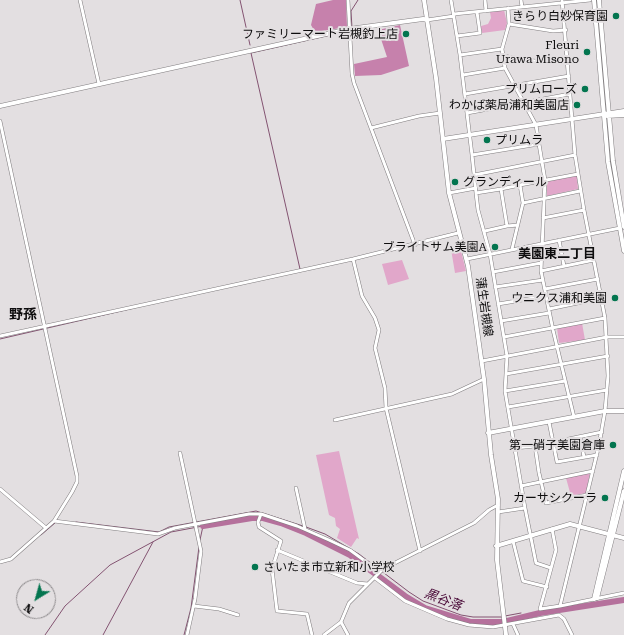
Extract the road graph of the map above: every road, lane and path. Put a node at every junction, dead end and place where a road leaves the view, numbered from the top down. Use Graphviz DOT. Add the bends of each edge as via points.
graph roads {
  1 [pos="80,0"];
  2 [pos="348,0"];
  3 [pos="424,0"];
  4 [pos="452,0"];
  5 [pos="485,0"];
  6 [pos="521,0"];
  7 [pos="547,0"];
  8 [pos="590,0"];
  9 [pos="594,0"];
  10 [pos="599,0"];
  11 [pos="563,1"];
  12 [pos="547,4"];
  13 [pos="522,7"];
  14 [pos="508,8"];
  15 [pos="486,11"];
  16 [pos="477,12"];
  17 [pos="454,15"];
  18 [pos="427,20"];
  19 [pos="509,24"];
  20 [pos="349,28"];
  21 [pos="566,30"];
  22 [pos="457,36"];
  23 [pos="502,49"];
  24 [pos="460,55"];
  25 [pos="503,56"];
  26 [pos="568,59"];
  27 [pos="505,68"];
  28 [pos="463,75"];
  29 [pos="569,76"];
  30 [pos="99,84"];
  31 [pos="514,84"];
  32 [pos="465,94"];
  33 [pos="570,94"];
  34 [pos="524,102"];
  35 [pos="0,106"];
  36 [pos="624,111"];
  37 [pos="440,113"];
  38 [pos="467,113"];
  39 [pos="608,114"];
  40 [pos="603,115"];
  41 [pos="624,115"];
  42 [pos="571,119"];
  43 [pos="0,121"];
  44 [pos="536,125"];
  45 [pos="371,128"];
  46 [pos="470,135"];
  47 [pos="443,139"];
  48 [pos="539,144"];
  49 [pos="472,155"];
  50 [pos="575,155"];
  51 [pos="542,162"];
  52 [pos="578,174"];
  53 [pos="474,175"];
  54 [pos="545,180"];
  55 [pos="520,185"];
  56 [pos="476,188"];
  57 [pos="501,189"];
  58 [pos="580,191"];
  59 [pos="449,193"];
  60 [pos="476,193"];
  61 [pos="545,199"];
  62 [pos="523,203"];
  63 [pos="584,210"];
  64 [pos="544,218"];
  65 [pos="518,225"];
  66 [pos="507,226"];
  67 [pos="623,227"];
  68 [pos="485,231"];
  69 [pos="458,233"];
  70 [pos="589,234"];
  71 [pos="558,240"];
  72 [pos="542,243"];
  73 [pos="415,245"];
  74 [pos="512,250"];
  75 [pos="624,251"];
  76 [pos="490,254"];
  77 [pos="354,259"];
  78 [pos="467,259"];
  79 [pos="594,260"];
  80 [pos="541,263"];
  81 [pos="564,266"];
  82 [pos="541,271"];
  83 [pos="493,272"];
  84 [pos="598,278"];
  85 [pos="543,280"];
  86 [pos="495,287"];
  87 [pos="545,289"];
  88 [pos="546,296"];
  89 [pos="602,298"];
  90 [pos="498,304"];
  91 [pos="549,311"];
  92 [pos="605,318"];
  93 [pos="501,321"];
  94 [pos="44,326"];
  95 [pos="552,327"];
  96 [pos="0,336"];
  97 [pos="504,337"];
  98 [pos="607,337"];
  99 [pos="624,337"];
  100 [pos="558,347"];
  101 [pos="507,356"];
  102 [pos="608,356"];
  103 [pos="482,361"];
  104 [pos="562,365"];
  105 [pos="506,374"];
  106 [pos="484,380"];
  107 [pos="565,380"];
  108 [pos="607,390"];
  109 [pos="505,391"];
  110 [pos="569,397"];
  111 [pos="508,407"];
  112 [pos="386,408"];
  113 [pos="605,411"];
  114 [pos="624,411"];
  115 [pos="574,417"];
  116 [pos="335,420"];
  117 [pos="549,422"];
  118 [pos="512,429"];
  119 [pos="602,432"];
  120 [pos="488,434"];
  121 [pos="580,436"];
  122 [pos="552,441"];
  123 [pos="535,446"];
  124 [pos="515,448"];
  125 [pos="180,453"];
  126 [pos="597,455"];
  127 [pos="584,457"];
  128 [pos="593,471"];
  129 [pos="624,471"];
  130 [pos="542,481"];
  131 [pos="521,486"];
  132 [pos="296,488"];
  133 [pos="0,489"];
  134 [pos="624,492"];
  135 [pos="587,495"];
  136 [pos="498,505"];
  137 [pos="525,508"];
  138 [pos="498,512"];
  139 [pos="261,514"];
  140 [pos="54,521"];
  141 [pos="196,524"];
  142 [pos="579,526"];
  143 [pos="46,528"];
  144 [pos="305,528"];
  145 [pos="552,529"];
  146 [pos="611,534"];
  147 [pos="531,536"];
  148 [pos="624,538"];
  149 [pos="513,542"];
  150 [pos="496,546"];
  151 [pos="277,550"];
  152 [pos="420,551"];
  153 [pos="0,562"];
  154 [pos="551,568"];
  155 [pos="379,573"];
  156 [pos="375,577"];
  157 [pos="368,584"];
  158 [pos="547,587"];
  159 [pos="624,593"];
  160 [pos="596,599"];
  161 [pos="194,606"];
  162 [pos="560,606"];
  163 [pos="238,615"];
  164 [pos="341,622"];
  165 [pos="505,623"];
  166 [pos="513,624"];
  167 [pos="187,635"];
  168 [pos="312,635"];
  169 [pos="324,635"];
  170 [pos="348,635"];
  171 [pos="506,635"];
  172 [pos="518,635"];
  173 [pos="572,635"];
  1 -- 30 [label="street"];
  2 -- 20 [label="street"];
  3 -- 18 [label="street, 蒲生岩槻線"];
  4 -- 17 [label="street"];
  5 -- 15 [label="street"];
  6 -- 13 [label="street"];
  7 -- 12 [label="street"];
  8 -- 11 [label="street"];
  9 -- 40 [label="street"];
  10 -- 39 [label="street"];
  11 -- 12 [label="street"];
  11 -- 21 [label="street"];
  12 -- 13 [label="street"];
  13 -- 14 [label="street"];
  14 -- 15 [label="street"];
  14 -- 19 [label="street"];
  15 -- 16 [label="street"];
  16 -- 17 [label="street"];
  16 -- 22 [label="street" via="480,33"];
  17 -- 18 [label="street"];
  17 -- 22 [label="street"];
  18 -- 20 [label="street"];
  18 -- 37 [label="street, 蒲生岩槻線"];
  19 -- 21 [label="street" via="553,31"];
  19 -- 23 [label="street"];
  20 -- 30 [label="street"];
  20 -- 45 [label="street" via="352,74"];
  21 -- 26 [label="street"];
  22 -- 24 [label="street"];
  23 -- 24 [label="street"];
  23 -- 25 [label="street"];
  24 -- 28 [label="street"];
  25 -- 26 [label="street" via="541,62"];
  25 -- 27 [label="street"];
  26 -- 29 [label="street"];
  27 -- 28 [label="street"];
  27 -- 31 [label="street"];
  28 -- 32 [label="street"];
  29 -- 31 [label="street"];
  29 -- 33 [label="street"];
  30 -- 35 [label="street"];
  31 -- 32 [label="street"];
  31 -- 34 [label="street"];
  32 -- 38 [label="street"];
  33 -- 34 [label="street"];
  33 -- 42 [label="street"];
  34 -- 38 [label="street"];
  34 -- 44 [label="street"];
  36 -- 39 [label="street"];
  37 -- 45 [label="street"];
  37 -- 47 [label="street, 蒲生岩槻線"];
  38 -- 46 [label="street"];
  39 -- 40 [label="street"];
  39 -- 41 [label="street"];
  39 -- 67 [label="street"];
  40 -- 42 [label="street"];
  40 -- 67 [label="street" via="608,162"];
  42 -- 44 [label="street"];
  42 -- 50 [label="street"];
  43 -- 94 [label="street"];
  44 -- 46 [label="street"];
  44 -- 48 [label="street"];
  45 -- 73 [label="street"];
  46 -- 47 [label="street"];
  46 -- 49 [label="street"];
  47 -- 59 [label="street, 蒲生岩槻線"];
  48 -- 49 [label="street"];
  48 -- 51 [label="street"];
  49 -- 53 [label="street"];
  50 -- 51 [label="street"];
  50 -- 52 [label="street"];
  51 -- 53 [label="street"];
  51 -- 54 [label="street"];
  52 -- 54 [label="street"];
  52 -- 58 [label="street"];
  53 -- 56 [label="street"];
  54 -- 55 [label="street"];
  54 -- 61 [label="street"];
  55 -- 57 [label="street"];
  55 -- 62 [label="street"];
  56 -- 59 [label="street"];
  56 -- 60 [label="street"];
  57 -- 60 [label="street"];
  57 -- 66 [label="street"];
  58 -- 61 [label="street"];
  58 -- 63 [label="street"];
  59 -- 69 [label="street, 蒲生岩槻線"];
  60 -- 68 [label="street"];
  61 -- 62 [label="street"];
  61 -- 64 [label="street"];
  62 -- 65 [label="street"];
  63 -- 64 [label="street"];
  63 -- 70 [label="street"];
  64 -- 72 [label="street"];
  65 -- 66 [label="street"];
  65 -- 74 [label="street"];
  66 -- 68 [label="street"];
  67 -- 70 [label="street"];
  67 -- 75 [label="street"];
  68 -- 76 [label="street"];
  69 -- 73 [label="street"];
  69 -- 78 [label="street, 蒲生岩槻線"];
  70 -- 71 [label="street"];
  70 -- 79 [label="street"];
  71 -- 72 [label="street"];
  71 -- 81 [label="street"];
  72 -- 74 [label="street"];
  72 -- 80 [label="street"];
  73 -- 77 [label="street"];
  74 -- 76 [label="street"];
  76 -- 78 [label="street"];
  76 -- 83 [label="street"];
  77 -- 94 [label="street"];
  77 -- 112 [label="street" via="362,296 379,330 375,348 385,388"];
  78 -- 103 [label="street, 蒲生岩槻線"];
  79 -- 81 [label="street"];
  79 -- 84 [label="street"];
  80 -- 82 [label="street"];
  80 -- 83 [label="street"];
  81 -- 82 [label="street"];
  82 -- 85 [label="street"];
  83 -- 86 [label="street"];
  84 -- 87 [label="street"];
  84 -- 89 [label="street"];
  85 -- 86 [label="street"];
  85 -- 87 [label="street"];
  86 -- 90 [label="street"];
  87 -- 88 [label="street"];
  88 -- 90 [label="street"];
  88 -- 91 [label="street"];
  89 -- 91 [label="street"];
  89 -- 92 [label="street"];
  90 -- 93 [label="street"];
  91 -- 93 [label="street"];
  91 -- 95 [label="street"];
  92 -- 95 [label="street"];
  92 -- 98 [label="street"];
  93 -- 97 [label="street"];
  94 -- 96 [label="street"];
  94 -- 140 [label="street" via="77,476 72,492"];
  95 -- 97 [label="street"];
  95 -- 100 [label="street"];
  97 -- 101 [label="street"];
  98 -- 99 [label="street"];
  98 -- 100 [label="street"];
  98 -- 102 [label="street"];
  100 -- 101 [label="street"];
  100 -- 104 [label="street"];
  101 -- 103 [label="street"];
  101 -- 105 [label="street"];
  102 -- 104 [label="street"];
  102 -- 108 [label="street"];
  103 -- 106 [label="street, 蒲生岩槻線"];
  104 -- 105 [label="street"];
  104 -- 107 [label="street"];
  105 -- 109 [label="street"];
  106 -- 112 [label="street" via="452,394"];
  106 -- 120 [label="street, 蒲生岩槻線"];
  107 -- 109 [label="street"];
  107 -- 110 [label="street"];
  108 -- 110 [label="street"];
  108 -- 113 [label="street"];
  109 -- 111 [label="street"];
  110 -- 111 [label="street"];
  110 -- 115 [label="street"];
  111 -- 118 [label="street"];
  112 -- 116 [label="street"];
  112 -- 152 [label="street"];
  113 -- 114 [label="street"];
  113 -- 115 [label="street"];
  113 -- 119 [label="street"];
  115 -- 117 [label="street"];
  117 -- 118 [label="street"];
  117 -- 122 [label="street"];
  118 -- 120 [label="street"];
  118 -- 124 [label="street"];
  119 -- 121 [label="street"];
  119 -- 126 [label="street"];
  120 -- 136 [label="street, 蒲生岩槻線"];
  121 -- 122 [label="street"];
  121 -- 127 [label="street"];
  122 -- 123 [label="street"];
  122 -- 127 [label="street" via="557,462"];
  123 -- 124 [label="street"];
  123 -- 130 [label="street"];
  124 -- 131 [label="street"];
  125 -- 141 [label="street"];
  126 -- 127 [label="street"];
  126 -- 128 [label="street"];
  128 -- 130 [label="street"];
  128 -- 135 [label="street"];
  129 -- 146 [label="street"];
  130 -- 131 [label="street"];
  130 -- 135 [label="street" via="546,502"];
  131 -- 137 [label="street"];
  132 -- 144 [label="street"];
  133 -- 143 [label="street"];
  134 -- 146 [label="street"];
  135 -- 142 [label="street"];
  136 -- 138 [label="street, 蒲生岩槻線"];
  136 -- 152 [label="street" via="477,522"];
  137 -- 138 [label="street"];
  137 -- 147 [label="street"];
  138 -- 150 [label="street, 蒲生岩槻線"];
  139 -- 141 [label="street"];
  139 -- 144 [label="street"];
  139 -- 151 [label="street" via="259,527 281,541"];
  140 -- 141 [label="street" via="158,534"];
  140 -- 143 [label="street"];
  141 -- 161 [label="street" via="201,551"];
  142 -- 145 [label="street" via="570,524"];
  142 -- 146 [label="street"];
  142 -- 162 [label="street"];
  143 -- 153 [label="street" via="11,559"];
  144 -- 155 [label="street" via="350,550"];
  145 -- 147 [label="street"];
  145 -- 154 [label="street" via="556,550"];
  146 -- 148 [label="street"];
  146 -- 160 [label="street"];
  147 -- 149 [label="street"];
  147 -- 154 [label="street" via="536,563"];
  149 -- 150 [label="street"];
  149 -- 158 [label="street" via="523,581"];
  150 -- 165 [label="street, 蒲生岩槻線"];
  151 -- 157 [label="street" via="357,583"];
  151 -- 168 [label="street" via="272,569 277,612 306,614"];
  152 -- 155 [label="street"];
  154 -- 158 [label="street"];
  155 -- 156 [label="street"];
  156 -- 157 [label="street"];
  156 -- 165 [label="street" via="405,601 447,619 480,627"];
  157 -- 164 [label="street" via="349,603"];
  158 -- 162 [label="street" via="540,609"];
  159 -- 160 [label="street"];
  160 -- 162 [label="street"];
  161 -- 163 [label="street" via="219,609"];
  161 -- 167 [label="street"];
  164 -- 169 [label="street"];
  164 -- 170 [label="street"];
  165 -- 166 [label="street"];
  165 -- 171 [label="street, 蒲生岩槻線"];
  166 -- 172 [label="street"];
  166 -- 173 [label="street" via="559,615 564,619"];
}
